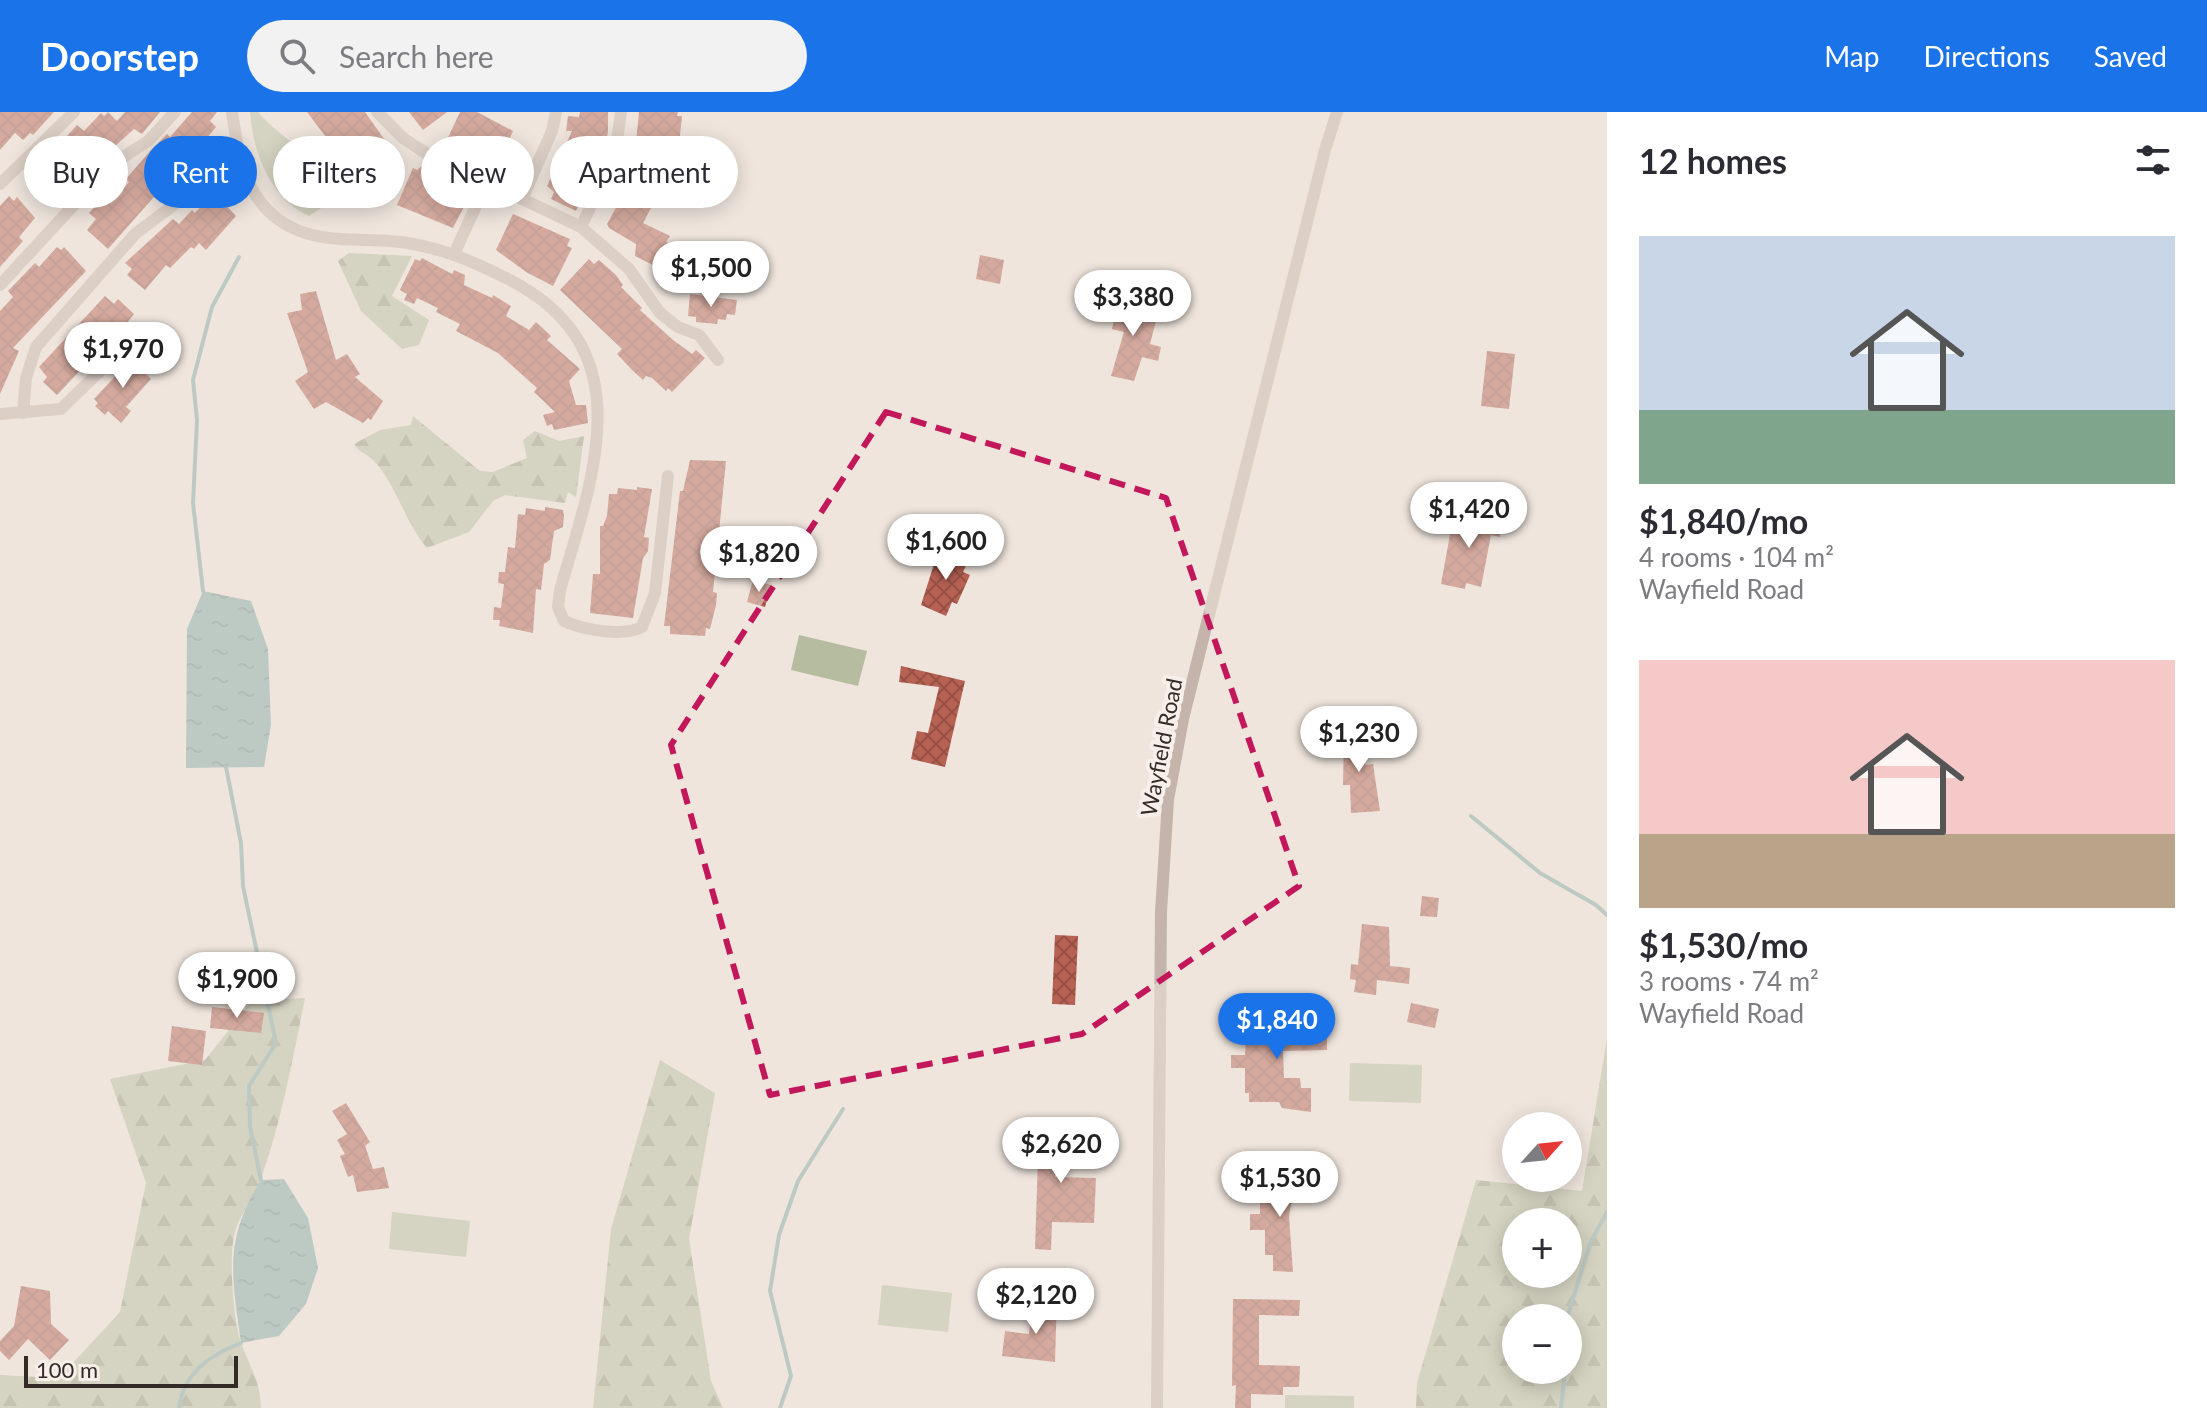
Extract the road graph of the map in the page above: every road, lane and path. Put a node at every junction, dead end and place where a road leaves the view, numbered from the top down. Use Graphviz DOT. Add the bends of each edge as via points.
graph roads {
  1 [pos="74,112"];
  2 [pos="175,112"];
  3 [pos="232,112"];
  4 [pos="377,112"];
  5 [pos="556,112"];
  6 [pos="621,112"];
  7 [pos="1337,112"];
  8 [pos="237,136"];
  9 [pos="421,150"];
  10 [pos="534,172"];
  11 [pos="0,184"];
  12 [pos="257,194"];
  13 [pos="534,205"];
  14 [pos="170,208"];
  15 [pos="475,208"];
  16 [pos="581,227"];
  17 [pos="455,252"];
  18 [pos="0,285"];
  19 [pos="718,360"];
  20 [pos="108,363"];
  21 [pos="23,413"];
  22 [pos="0,414"];
  23 [pos="668,476"];
  24 [pos="1157,1408"];
  1 -- 11 [label="street"];
  2 -- 18 [label="street" via="148,141 111,165"];
  3 -- 8 [label="street"];
  4 -- 9 [label="street"];
  5 -- 10 [label="street"];
  6 -- 16 [label="street" via="615,155"];
  7 -- 24 [label="street, Wayfield Road" via="1183,719 1168,800 1161,912"];
  12 -- 17 [label="street" via="265,208 302,232"];
  13 -- 16 [label="street"];
  14 -- 21 [label="street" via="135,234 36,347"];
  15 -- 17 [label="street"];
  16 -- 19 [label="street" via="629,269 660,313 699,335"];
  17 -- 23 [label="street" via="552,307 591,366 598,426 592,482 560,590 558,607 564,621 576,627 632,632 642,627 655,593"];
  20 -- 21 [label="street" via="61,409"];
  21 -- 22 [label="street"];
}
